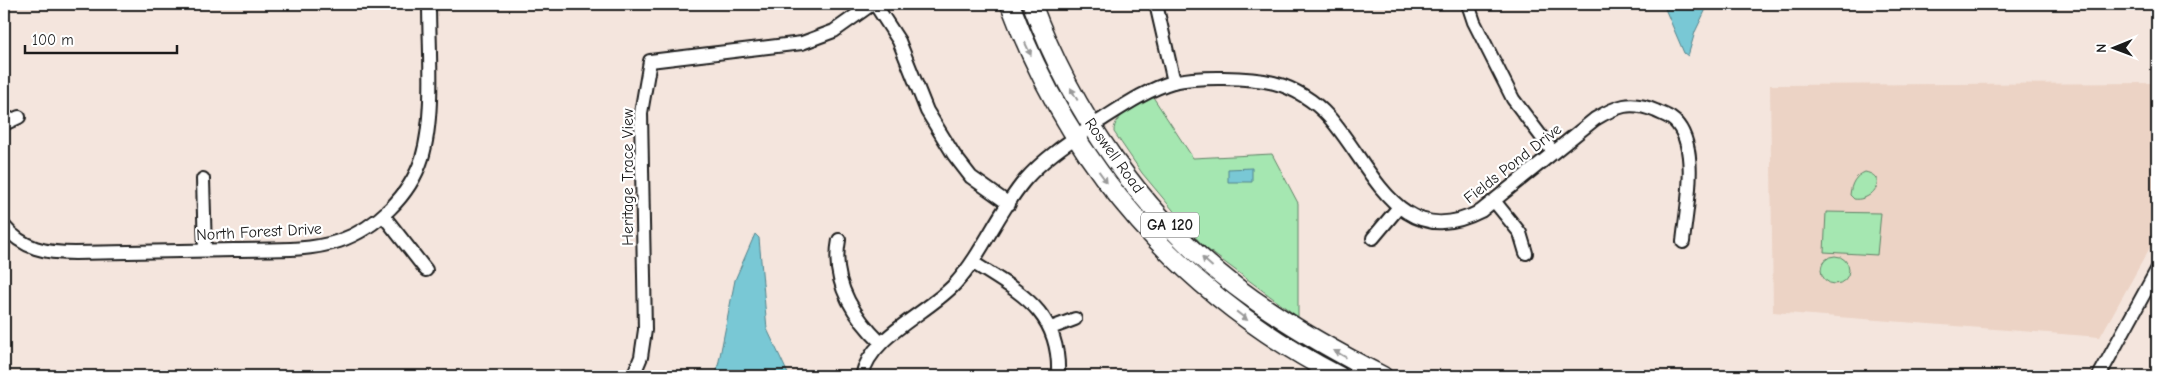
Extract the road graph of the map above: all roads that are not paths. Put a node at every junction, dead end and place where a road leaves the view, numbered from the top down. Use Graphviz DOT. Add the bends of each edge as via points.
graph roads {
  1 [pos="429,4"];
  2 [pos="874,4"];
  3 [pos="1010,4"];
  4 [pos="1032,4"];
  5 [pos="1156,4"];
  6 [pos="1468,4"];
  7 [pos="1174,82"];
  8 [pos="19,117"];
  9 [pos="4,124"];
  10 [pos="1093,126"];
  11 [pos="1075,137"];
  12 [pos="1553,152"];
  13 [pos="203,178"];
  14 [pos="1495,202"];
  15 [pos="1009,204"];
  16 [pos="1399,207"];
  17 [pos="383,215"];
  18 [pos="4,226"];
  19 [pos="1373,238"];
  20 [pos="839,240"];
  21 [pos="1683,242"];
  22 [pos="205,250"];
  23 [pos="1526,253"];
  24 [pos="972,262"];
  25 [pos="426,270"];
  26 [pos="2157,270"];
  27 [pos="1075,319"];
  28 [pos="1051,328"];
  29 [pos="881,342"];
  30 [pos="633,376"];
  31 [pos="862,376"];
  32 [pos="1058,376"];
  33 [pos="1339,376"];
  34 [pos="1383,376"];
  35 [pos="2098,376"];
  1 -- 17 [label="street, North Forest Drive" via="429,108 422,160 410,184"];
  2 -- 15 [label="street" via="895,33 927,111 954,155 972,177"];
  2 -- 30 [label="street, Heritage Trace View" via="834,31 802,43 650,61 641,113 645,330 641,357"];
  3 -- 11 [label="highway, Roswell Road / GA 120, one-way" via="1039,74"];
  10 -- 4 [label="highway, Roswell Road / GA 120, one-way" via="1057,62"];
  5 -- 7 [label="street"];
  6 -- 12 [label="street" via="1513,99"];
  7 -- 10 [label="street, Fields Pond Drive" via="1134,99"];
  7 -- 16 [label="street, Fields Pond Drive" via="1247,79 1276,84 1302,96 1329,117 1386,196"];
  8 -- 9 [label="street"];
  10 -- 11 [label="street, Fields Pond Drive"];
  34 -- 10 [label="highway, Roswell Road / GA 120, one-way" via="1278,316 1207,262 1137,188"];
  11 -- 15 [label="street, Fields Pond Drive" via="1034,170"];
  11 -- 33 [label="highway, Roswell Road / GA 120, one-way" via="1128,210 1178,263 1248,321"];
  12 -- 14 [label="street, Fields Pond Drive"];
  12 -- 21 [label="street, Fields Pond Drive" via="1594,119 1615,107 1639,105 1671,118 1683,134 1689,156"];
  13 -- 22 [label="street"];
  14 -- 16 [label="street, Fields Pond Drive" via="1468,218 1440,223 1409,215"];
  14 -- 23 [label="street" via="1520,233"];
  15 -- 24 [label="street, Fields Pond Drive"];
  16 -- 19 [label="street"];
  17 -- 22 [label="street, North Forest Drive" via="356,234 323,245"];
  17 -- 25 [label="street"];
  18 -- 22 [label="street, North Forest Drive" via="20,243 56,253"];
  20 -- 29 [label="street" via="837,268 848,303 859,320"];
  24 -- 28 [label="street" via="1022,296 1041,313"];
  24 -- 29 [label="street, Fields Pond Drive" via="944,295"];
  26 -- 35 [label="street"];
  27 -- 28 [label="street"];
  28 -- 32 [label="street"];
  29 -- 31 [label="street, Fields Pond Drive" via="870,356"];
}
